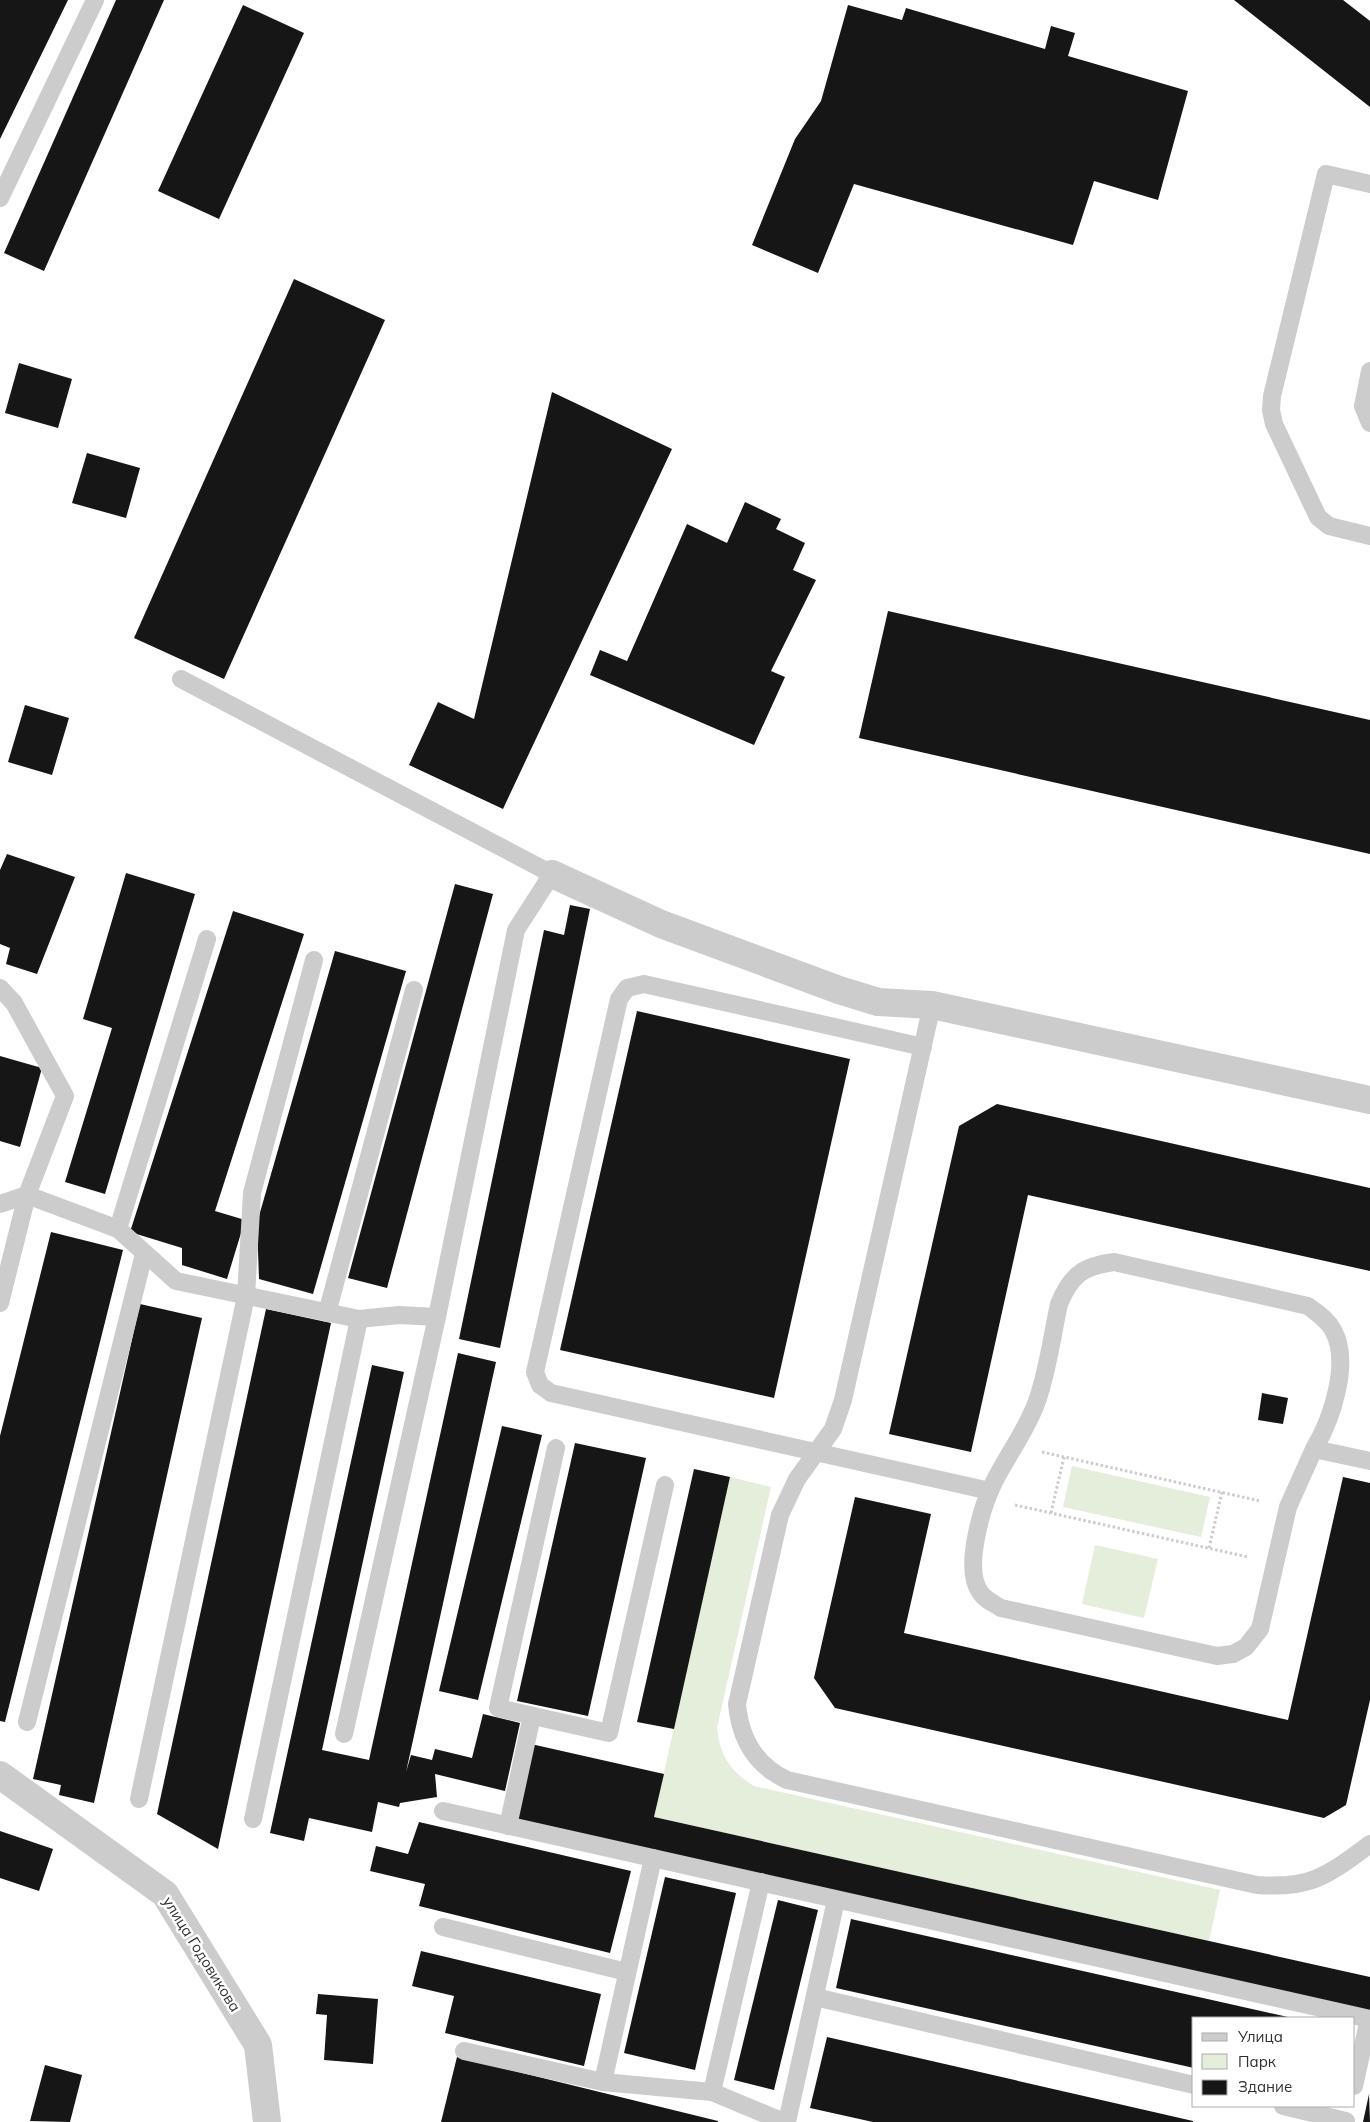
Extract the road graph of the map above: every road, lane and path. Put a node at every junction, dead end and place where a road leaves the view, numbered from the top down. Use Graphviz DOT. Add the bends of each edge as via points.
graph roads {
  1 [pos="95,0"];
  2 [pos="1370,184"];
  3 [pos="0,198"];
  4 [pos="1370,371"];
  5 [pos="1370,424"];
  6 [pos="1370,536"];
  7 [pos="180,679"];
  8 [pos="552,874"];
  9 [pos="207,939"];
  10 [pos="314,960"];
  11 [pos="0,988"];
  12 [pos="414,990"];
  13 [pos="932,1005"];
  14 [pos="923,1047"];
  15 [pos="1370,1100"];
  16 [pos="27,1195"];
  17 [pos="0,1204"];
  18 [pos="118,1229"];
  19 [pos="144,1254"];
  20 [pos="246,1296"];
  21 [pos="0,1303"];
  22 [pos="327,1313"];
  23 [pos="437,1317"];
  24 [pos="359,1319"];
  25 [pos="1016,1446"];
  26 [pos="556,1448"];
  27 [pos="1314,1449"];
  28 [pos="817,1452"];
  29 [pos="1064,1457"];
  30 [pos="1370,1461"];
  31 [pos="665,1484"];
  32 [pos="1222,1492"];
  33 [pos="989,1495"];
  34 [pos="1288,1507"];
  35 [pos="1051,1513"];
  36 [pos="1209,1548"];
  37 [pos="1275,1564"];
  38 [pos="532,1716"];
  39 [pos="27,1722"];
  40 [pos="344,1734"];
  41 [pos="0,1775"];
  42 [pos="139,1799"];
  43 [pos="443,1812"];
  44 [pos="252,1819"];
  45 [pos="508,1826"];
  46 [pos="1370,1844"];
  47 [pos="653,1858"];
  48 [pos="761,1882"];
  49 [pos="836,1900"];
  50 [pos="443,1927"];
  51 [pos="627,1972"];
  52 [pos="815,1997"];
  53 [pos="1369,2019"];
  54 [pos="464,2051"];
  55 [pos="602,2082"];
  56 [pos="1355,2082"];
  57 [pos="1192,2085"];
  58 [pos="712,2092"];
  59 [pos="1288,2107"];
  60 [pos="1347,2116"];
  61 [pos="267,2122"];
  62 [pos="785,2122"];
  1 -- 3 [label="lane"];
  2 -- 6 [label="lane" via="1326,174 1271,410 1274,424 1318,517 1329,526"];
  4 -- 5 [label="lane" via="1363,406"];
  7 -- 8 [label="lane"];
  8 -- 13 [label="street" via="661,924 831,987 878,1002"];
  8 -- 23 [label="lane" via="516,930"];
  9 -- 18 [label="lane"];
  10 -- 20 [label="lane" via="252,1193"];
  11 -- 16 [label="lane" via="14,1003 65,1096"];
  12 -- 22 [label="lane"];
  13 -- 14 [label="lane"];
  13 -- 15 [label="street"];
  14 -- 28 [label="lane" via="843,1400 833,1429"];
  14 -- 28 [label="lane" via="644,984 627,988 619,999 535,1372 537,1380 552,1393"];
  16 -- 17 [label="lane"];
  16 -- 18 [label="lane"];
  16 -- 21 [label="lane"];
  18 -- 19 [label="lane"];
  19 -- 20 [label="lane" via="176,1281"];
  19 -- 39 [label="lane"];
  20 -- 22 [label="lane"];
  20 -- 42 [label="lane"];
  22 -- 24 [label="lane"];
  23 -- 24 [label="lane" via="399,1315"];
  23 -- 40 [label="lane"];
  24 -- 44 [label="lane"];
  25 -- 27 [label="lane" via="1038,1400 1065,1289 1084,1270 1114,1262 1308,1306 1323,1317 1339,1345 1341,1366 1328,1423"];
  25 -- 29 [label="path"];
  25 -- 33 [label="lane"];
  26 -- 38 [label="lane" via="498,1708"];
  27 -- 30 [label="lane"];
  27 -- 34 [label="lane"];
  28 -- 33 [label="lane"];
  28 -- 46 [label="lane" via="797,1479 780,1515 737,1704 744,1738 765,1767 787,1780 1256,1885 1279,1887 1316,1880 1330,1874"];
  29 -- 32 [label="path"];
  29 -- 35 [label="path"];
  31 -- 38 [label="lane" via="609,1733"];
  32 -- 34 [label="path"];
  32 -- 36 [label="path"];
  33 -- 35 [label="path"];
  33 -- 37 [label="lane" via="972,1564 973,1579 986,1599 1001,1608 1217,1656 1233,1654 1246,1647 1260,1629"];
  34 -- 37 [label="lane"];
  35 -- 36 [label="path"];
  36 -- 37 [label="path"];
  38 -- 45 [label="lane"];
  41 -- 61 [label="street, улица Годовикова" via="165,1894 258,2045"];
  43 -- 45 [label="lane"];
  45 -- 47 [label="lane"];
  47 -- 48 [label="lane"];
  47 -- 51 [label="lane"];
  48 -- 49 [label="lane"];
  48 -- 58 [label="lane"];
  49 -- 52 [label="lane"];
  49 -- 53 [label="lane"];
  50 -- 51 [label="lane"];
  51 -- 55 [label="lane"];
  52 -- 57 [label="lane"];
  52 -- 62 [label="lane"];
  53 -- 56 [label="lane"];
  54 -- 55 [label="lane"];
  55 -- 58 [label="lane"];
  58 -- 62 [label="lane"];
  59 -- 60 [label="lane"];
}
